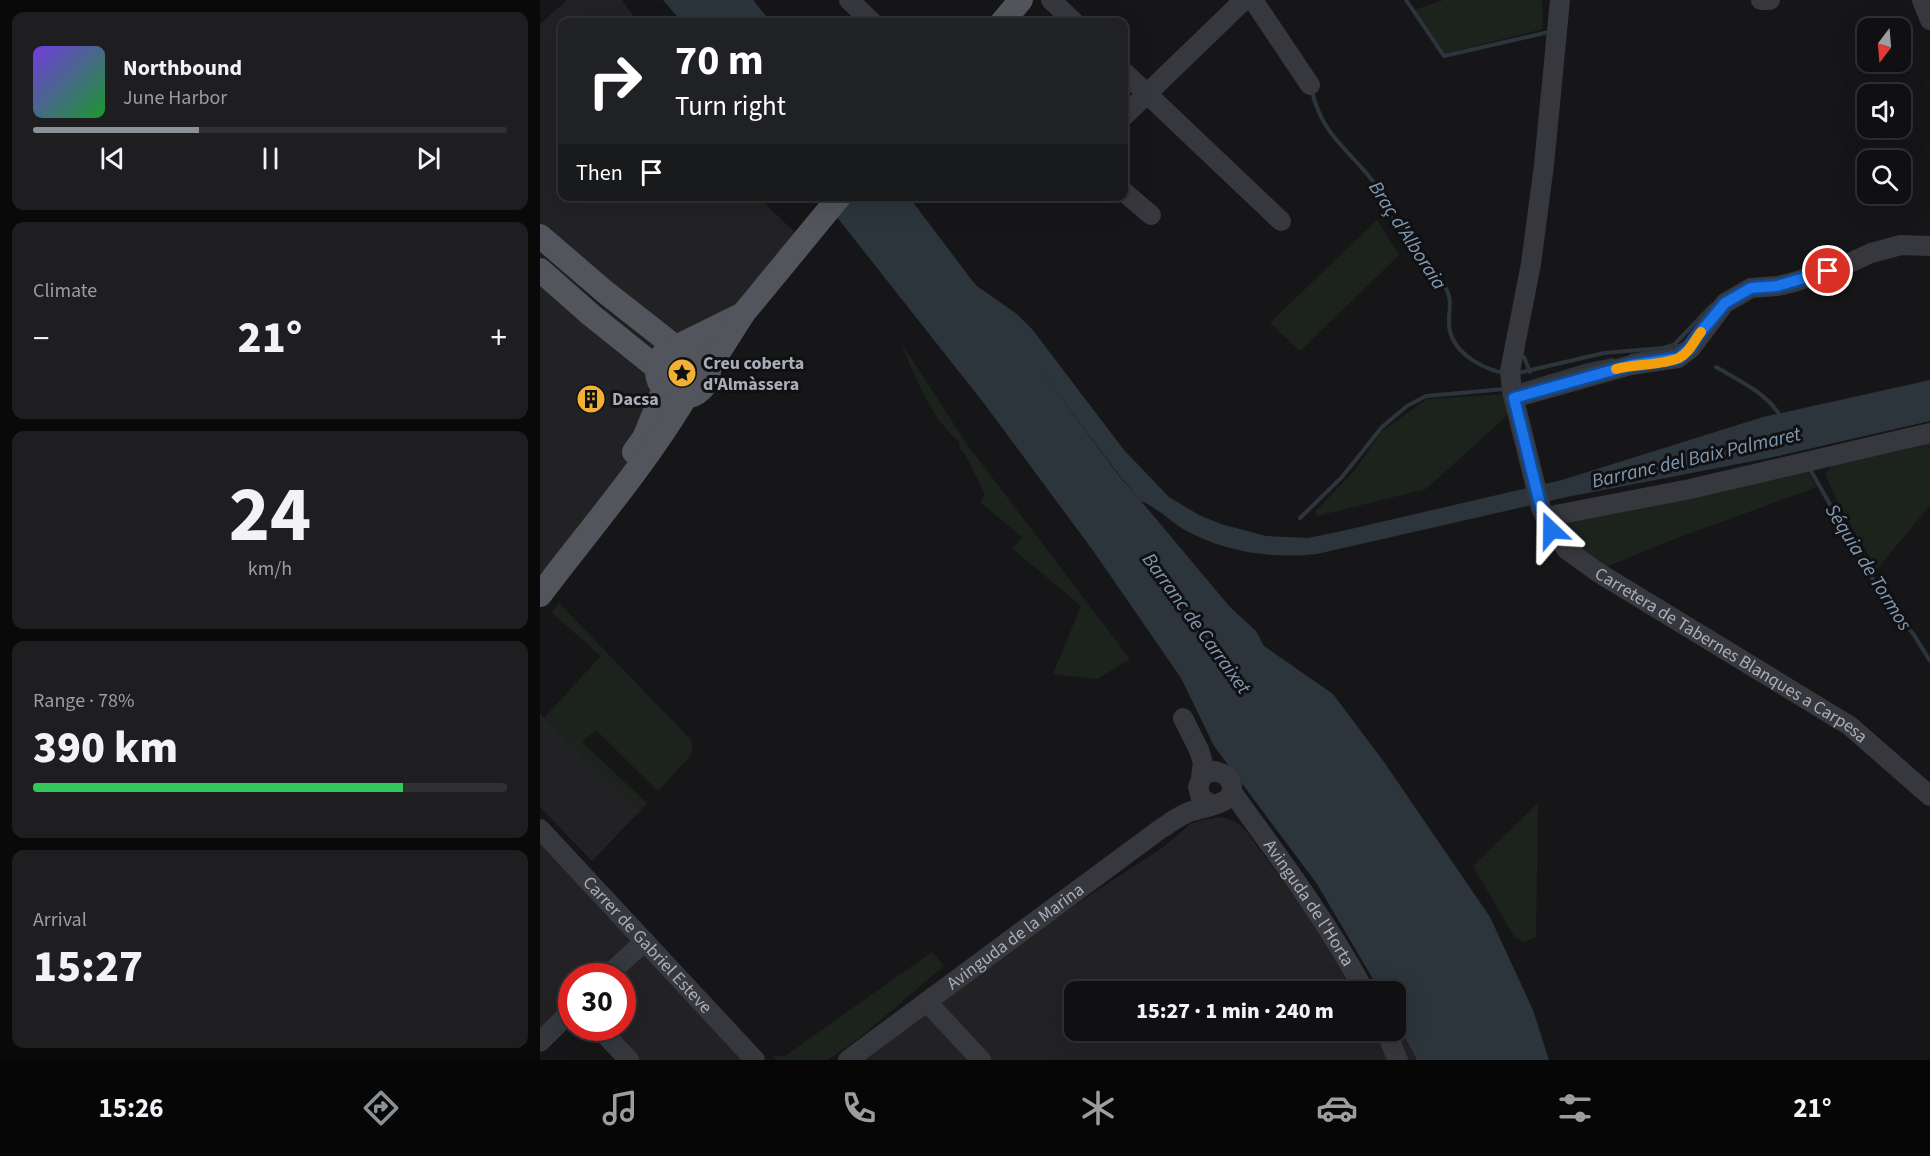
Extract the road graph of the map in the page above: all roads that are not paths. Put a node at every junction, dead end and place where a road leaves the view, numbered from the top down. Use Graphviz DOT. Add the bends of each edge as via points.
graph roads {
  1 [pos="849,0"];
  2 [pos="1021,0"];
  3 [pos="1052,0"];
  4 [pos="1244,0"];
  5 [pos="1253,0"];
  6 [pos="1560,0"];
  7 [pos="1922,0"];
  8 [pos="869,18"];
  9 [pos="1005,18"];
  10 [pos="1070,18"];
  11 [pos="1930,20"];
  12 [pos="1128,76"];
  13 [pos="1310,85"];
  14 [pos="1146,94"];
  15 [pos="1128,112"];
  16 [pos="1128,195"];
  17 [pos="829,209"];
  18 [pos="1151,215"];
  19 [pos="1281,221"];
  20 [pos="541,238"];
  21 [pos="1930,246"];
  22 [pos="540,270"];
  23 [pos="743,314"];
  24 [pos="677,345"];
  25 [pos="710,366"];
  26 [pos="669,385"];
  27 [pos="1513,394"];
  28 [pos="1930,433"];
  29 [pos="1543,512"];
  30 [pos="540,595"];
  31 [pos="1183,718"];
  32 [pos="1206,780"];
  33 [pos="1930,796"];
  34 [pos="1221,801"];
  35 [pos="1186,813"];
  36 [pos="541,832"];
  37 [pos="645,941"];
  38 [pos="621,963"];
  39 [pos="1359,981"];
  40 [pos="927,1002"];
  41 [pos="558,1024"];
  42 [pos="612,1041"];
  43 [pos="1390,1041"];
  44 [pos="540,1042"];
  45 [pos="630,1060"];
  46 [pos="755,1060"];
  47 [pos="848,1060"];
  48 [pos="981,1060"];
  49 [pos="1398,1060"];
  1 -- 8 [label="street"];
  2 -- 9 [label="main road"];
  3 -- 10 [label="street"];
  4 -- 14 [label="street"];
  5 -- 13 [label="street"];
  6 -- 27 [label="street" via="1531,264 1510,371"];
  7 -- 11 [label="street"];
  12 -- 14 [label="street"];
  14 -- 15 [label="street"];
  14 -- 19 [label="street"];
  16 -- 18 [label="street"];
  17 -- 23 [label="main road"];
  20 -- 24 [label="main road"];
  21 -- 27 [label="street" via="1901,245 1871,252 1791,283 1751,288 1725,303 1678,358 1631,365"];
  22 -- 26 [label="main road"];
  23 -- 24 [label="main road"];
  23 -- 25 [label="main road"];
  24 -- 25 [label="main road" via="699,350"];
  24 -- 26 [label="main road" via="660,358"];
  25 -- 26 [label="main road" via="707,382 693,396"];
  26 -- 30 [label="main road" via="669,425"];
  27 -- 29 [label="street"];
  28 -- 29 [label="street" via="1690,489"];
  29 -- 33 [label="street, Carretera de Tabernes Blanques a Carpesa" via="1567,550 1850,726"];
  31 -- 32 [label="street" via="1199,750"];
  32 -- 34 [label="street" via="1201,798"];
  32 -- 34 [label="street" via="1226,775 1230,780"];
  32 -- 35 [label="street"];
  34 -- 35 [label="street, Avinguda de la Marina"];
  34 -- 39 [label="street, Avinguda de l'Horta" via="1250,818 1338,944"];
  35 -- 40 [label="street, Avinguda de la Marina"];
  36 -- 37 [label="street, Carrer de Gabriel Esteve"];
  37 -- 38 [label="street"];
  37 -- 46 [label="street, Carrer de Gabriel Esteve"];
  40 -- 47 [label="street, Avinguda de la Marina"];
  40 -- 48 [label="street"];
  41 -- 44 [label="street"];
  42 -- 45 [label="street"];
  43 -- 49 [label="street"];
}
